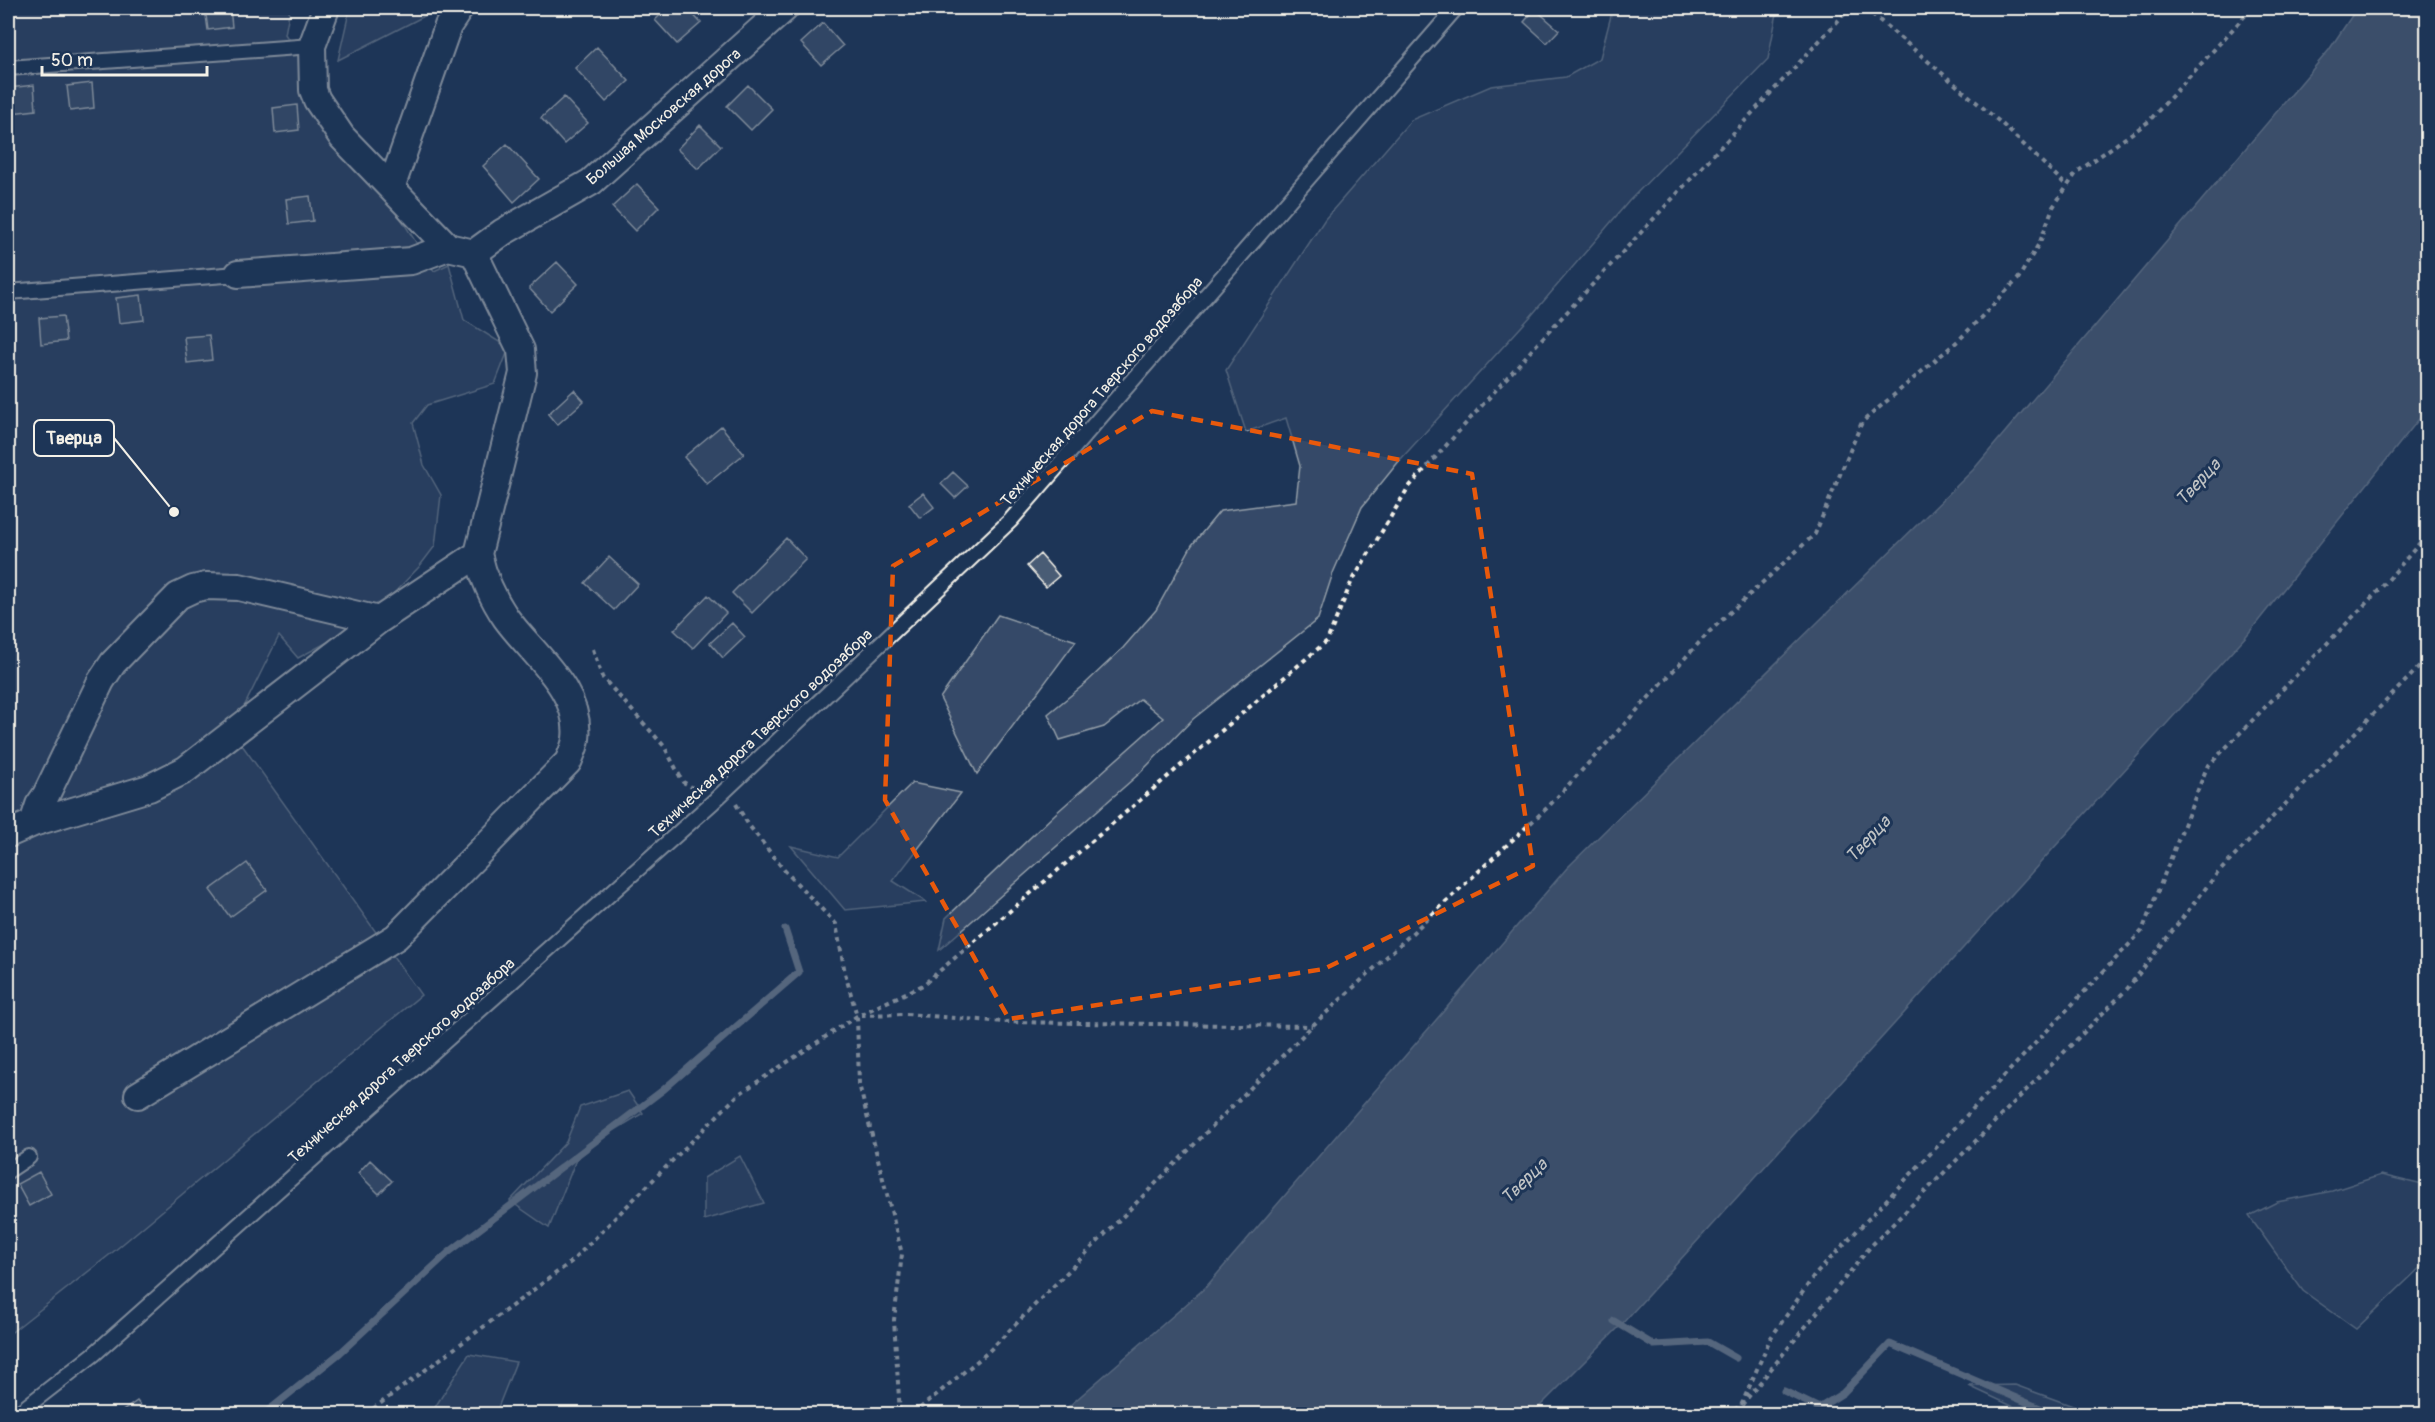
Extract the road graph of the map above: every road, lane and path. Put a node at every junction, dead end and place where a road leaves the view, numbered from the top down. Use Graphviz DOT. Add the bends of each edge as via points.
graph roads {
  1 [pos="326,8"];
  2 [pos="460,8"];
  3 [pos="785,8"];
  4 [pos="1456,8"];
  5 [pos="1850,8"];
  6 [pos="1865,8"];
  7 [pos="2252,8"];
  8 [pos="312,46"];
  9 [pos="8,68"];
  10 [pos="2067,186"];
  11 [pos="391,188"];
  12 [pos="448,248"];
  13 [pos="474,253"];
  14 [pos="238,274"];
  15 [pos="8,292"];
  16 [pos="2427,539"];
  17 [pos="478,554"];
  18 [pos="379,620"];
  19 [pos="593,649"];
  20 [pos="2427,658"];
  21 [pos="727,788"];
  22 [pos="713,802"];
  23 [pos="33,823"];
  24 [pos="8,834"];
  25 [pos="857,1016"];
  26 [pos="1312,1026"];
  27 [pos="138,1095"];
  28 [pos="29,1156"];
  29 [pos="8,1171"];
  30 [pos="1741,1406"];
  31 [pos="17,1414"];
  32 [pos="366,1414"];
  33 [pos="900,1414"];
  34 [pos="913,1414"];
  35 [pos="1726,1414"];
  36 [pos="1740,1414"];
  1 -- 8 [label="street"];
  2 -- 11 [label="street" via="444,36"];
  3 -- 13 [label="street, Большая Московская дорога" via="591,182"];
  4 -- 21 [label="lane, Техническая дорога Тверского водозабора" via="1010,521"];
  5 -- 25 [label="path" via="1408,488 1351,583 1327,640 923,985"];
  6 -- 10 [label="path" via="2001,123"];
  7 -- 10 [label="path" via="2148,122 2076,172"];
  8 -- 9 [label="lane"];
  8 -- 11 [label="street" via="313,90 317,100 342,137"];
  10 -- 26 [label="path" via="2018,279 1959,340 1862,422 1815,534 1708,632 1549,806"];
  11 -- 12 [label="street"];
  12 -- 13 [label="street"];
  12 -- 14 [label="street" via="411,261"];
  13 -- 17 [label="street" via="520,350 523,373"];
  14 -- 15 [label="lane"];
  16 -- 30 [label="path" via="2207,767 2142,931 1814,1276 1770,1339"];
  17 -- 18 [label="street"];
  17 -- 27 [label="street" via="482,572 505,617 564,690 575,722 576,739 568,762 396,937"];
  18 -- 23 [label="street" via="185,770 149,788"];
  18 -- 23 [label="street" via="239,587 206,586 178,596 100,681"];
  19 -- 22 [label="path" via="602,677 664,746 683,782"];
  20 -- 30 [label="path" via="2216,875 2127,989 1871,1246"];
  21 -- 22 [label="lane, Техническая дорога Тверского водозабора"];
  21 -- 25 [label="path" via="770,852 836,924"];
  22 -- 31 [label="lane, Техническая дорога Тверского водозабора" via="93,1355"];
  23 -- 24 [label="street"];
  25 -- 26 [label="path" via="906,1014 1004,1022"];
  25 -- 32 [label="path" via="739,1094 571,1262"];
  25 -- 33 [label="path" via="859,1083 902,1254 894,1320"];
  26 -- 34 [label="path" via="987,1353"];
  28 -- 29 [label="lane"];
  30 -- 35 [label="path"];
  30 -- 36 [label="path"];
}
